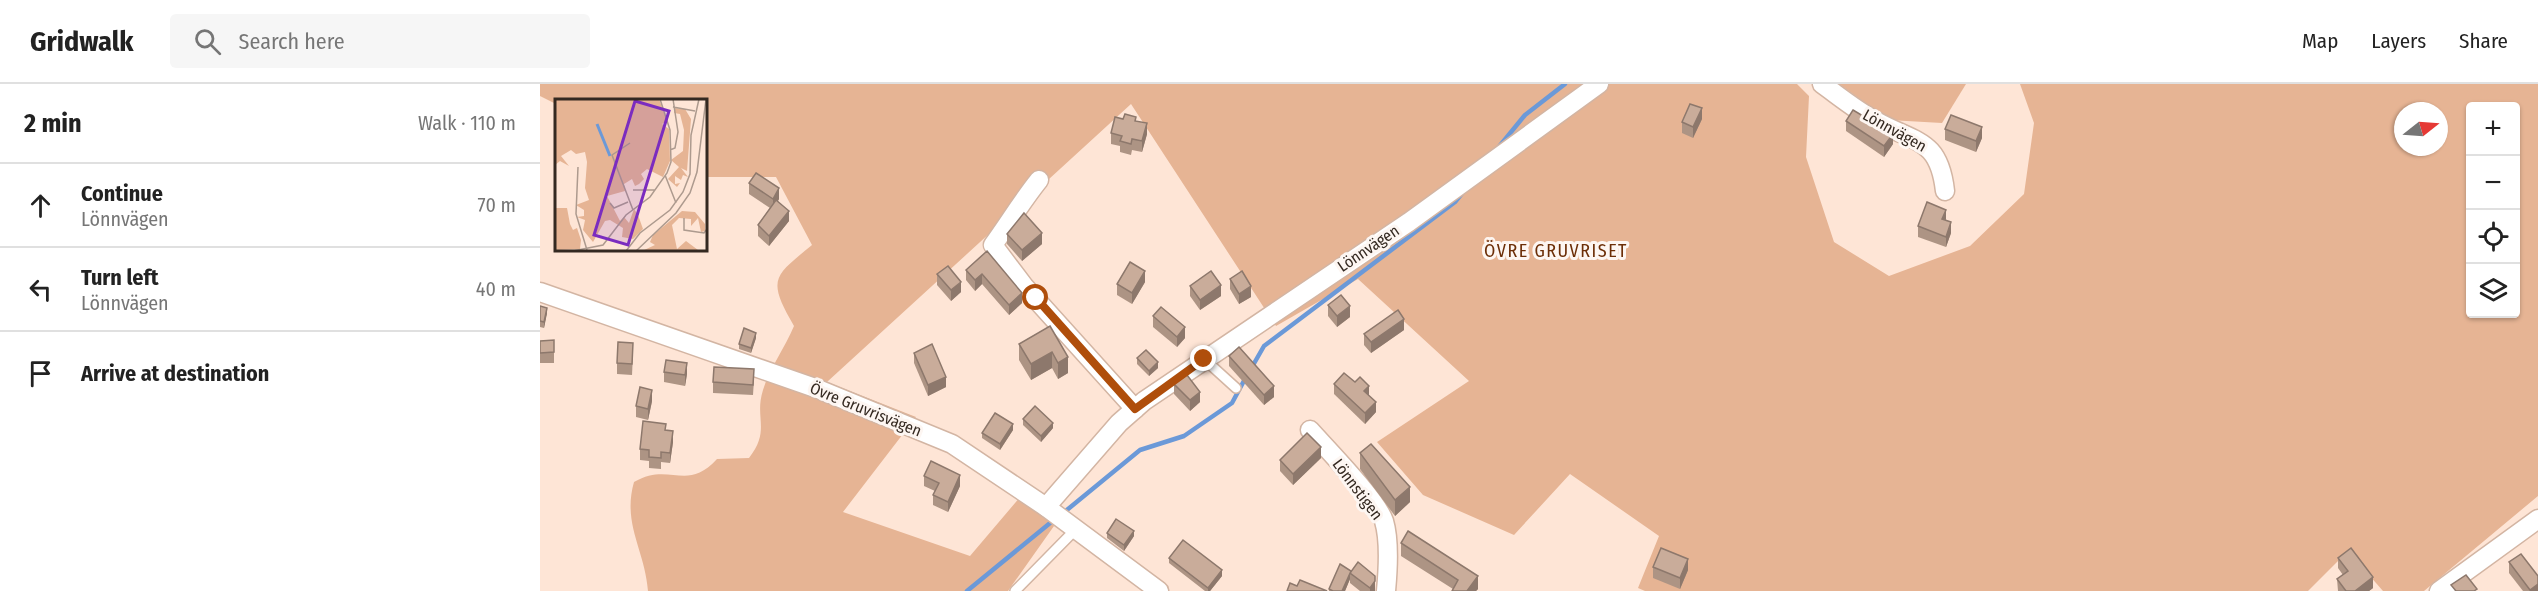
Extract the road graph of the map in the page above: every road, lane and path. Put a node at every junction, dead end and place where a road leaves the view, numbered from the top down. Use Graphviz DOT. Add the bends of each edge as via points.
graph roads {
  1 [pos="1599,84"];
  2 [pos="1822,84"];
  3 [pos="1039,180"];
  4 [pos="1945,191"];
  5 [pos="540,292"];
  6 [pos="1204,359"];
  7 [pos="1236,388"];
  8 [pos="1135,409"];
  9 [pos="1310,430"];
  10 [pos="1060,517"];
  11 [pos="2538,519"];
  12 [pos="1015,591"];
  13 [pos="1159,591"];
  14 [pos="1386,591"];
  15 [pos="2439,591"];
  1 -- 6 [label="street, Lönnvägen" via="1409,222"];
  2 -- 4 [label="street, Lönnvägen" via="1878,123 1929,147 1940,164"];
  3 -- 8 [label="street" via="993,245"];
  5 -- 10 [label="street, Övre Gruvrisvägen" via="800,383 942,439 980,460"];
  6 -- 7 [label="lane"];
  6 -- 8 [label="street, Lönnvägen"];
  8 -- 10 [label="street, Lönnvägen"];
  9 -- 14 [label="street, Lönnstigen" via="1384,520"];
  10 -- 12 [label="lane"];
  10 -- 13 [label="street, Övre Gruvrisvägen"];
  11 -- 15 [label="street"];
}
